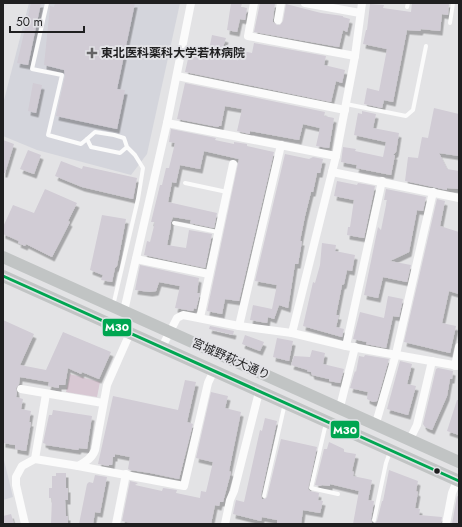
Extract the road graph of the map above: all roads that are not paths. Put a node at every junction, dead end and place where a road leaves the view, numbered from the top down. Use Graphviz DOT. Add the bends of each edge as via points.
graph roads {
  1 [pos="47,3"];
  2 [pos="191,3"];
  3 [pos="254,3"];
  4 [pos="281,3"];
  5 [pos="305,3"];
  6 [pos="362,3"];
  7 [pos="453,3"];
  8 [pos="360,12"];
  9 [pos="278,20"];
  10 [pos="450,23"];
  11 [pos="426,46"];
  12 [pos="355,56"];
  13 [pos="177,76"];
  14 [pos="345,107"];
  15 [pos="167,123"];
  16 [pos="87,139"];
  17 [pos="281,145"];
  18 [pos="127,147"];
  19 [pos="336,156"];
  20 [pos="233,164"];
  21 [pos="332,172"];
  22 [pos="382,181"];
  23 [pos="186,183"];
  24 [pos="227,192"];
  25 [pos="433,192"];
  26 [pos="459,198"];
  27 [pos="174,223"];
  28 [pos="218,232"];
  29 [pos="3,257"];
  30 [pos="136,259"];
  31 [pos="209,274"];
  32 [pos="3,276"];
  33 [pos="118,309"];
  34 [pos="200,318"];
  35 [pos="239,326"];
  36 [pos="169,331"];
  37 [pos="130,333"];
  38 [pos="292,333"];
  39 [pos="346,346"];
  40 [pos="162,347"];
  41 [pos="356,347"];
  42 [pos="459,348"];
  43 [pos="396,354"];
  44 [pos="432,361"];
  45 [pos="457,366"];
  46 [pos="214,370"];
  47 [pos="20,389"];
  48 [pos="259,392"];
  49 [pos="46,394"];
  50 [pos="103,403"];
  51 [pos="285,403"];
  52 [pos="340,407"];
  53 [pos="326,421"];
  54 [pos="376,423"];
  55 [pos="410,439"];
  56 [pos="390,450"];
  57 [pos="35,459"];
  58 [pos="459,462"];
  59 [pos="78,466"];
  60 [pos="126,474"];
  61 [pos="458,481"];
  62 [pos="338,494"];
  63 [pos="264,496"];
  64 [pos="374,520"];
  65 [pos="25,524"];
  66 [pos="116,524"];
  67 [pos="225,524"];
  68 [pos="446,524"];
  1 -- 16 [label="lane" via="32,69 62,75 48,135 81,144"];
  2 -- 13 [label="street"];
  3 -- 12 [label="street" via="248,36"];
  4 -- 9 [label="street"];
  5 -- 8 [label="street"];
  6 -- 8 [label="street"];
  7 -- 10 [label="lane"];
  8 -- 12 [label="street"];
  11 -- 14 [label="lane" via="413,110 406,116"];
  12 -- 14 [label="street"];
  13 -- 14 [label="street"];
  13 -- 15 [label="street"];
  14 -- 19 [label="street"];
  15 -- 17 [label="street"];
  15 -- 30 [label="street"];
  16 -- 18 [label="lane" via="90,147 120,153"];
  16 -- 18 [label="lane" via="94,132 114,135 124,138"];
  17 -- 19 [label="street"];
  17 -- 35 [label="street"];
  18 -- 33 [label="lane" via="143,168"];
  19 -- 21 [label="street"];
  20 -- 24 [label="street"];
  21 -- 22 [label="street"];
  21 -- 38 [label="street"];
  22 -- 25 [label="street"];
  22 -- 39 [label="street"];
  23 -- 24 [label="lane"];
  24 -- 28 [label="street"];
  25 -- 26 [label="street"];
  25 -- 43 [label="street"];
  27 -- 28 [label="lane"];
  28 -- 31 [label="street"];
  29 -- 33 [label="street, 宮城野萩大通り"];
  30 -- 31 [label="street"];
  30 -- 33 [label="street"];
  31 -- 34 [label="street"];
  32 -- 37 [label="street, 宮城野萩大通り"];
  33 -- 36 [label="street, 宮城野萩大通り"];
  34 -- 35 [label="street"];
  34 -- 36 [label="street" via="183,315 177,318"];
  35 -- 38 [label="street"];
  36 -- 40 [label="street"];
  36 -- 52 [label="street, 宮城野萩大通り"];
  37 -- 40 [label="street, 宮城野萩大通り"];
  37 -- 50 [label="street" via="109,379"];
  38 -- 39 [label="street"];
  39 -- 41 [label="street"];
  40 -- 46 [label="street, 宮城野萩大通り"];
  41 -- 43 [label="street"];
  41 -- 52 [label="street"];
  42 -- 45 [label="street"];
  43 -- 44 [label="street"];
  43 -- 54 [label="street"];
  44 -- 45 [label="street"];
  44 -- 55 [label="street" via="419,415"];
  46 -- 48 [label="street, 宮城野萩大通り"];
  46 -- 60 [label="street" via="208,383 184,486"];
  47 -- 49 [label="street"];
  48 -- 51 [label="street, 宮城野萩大通り"];
  48 -- 67 [label="street"];
  49 -- 50 [label="street"];
  49 -- 57 [label="street"];
  50 -- 59 [label="street" via="96,450 88,460"];
  51 -- 53 [label="street, 宮城野萩大通り"];
  51 -- 63 [label="lane"];
  52 -- 54 [label="street, 宮城野萩大通り"];
  53 -- 56 [label="street, 宮城野萩大通り"];
  53 -- 62 [label="lane" via="311,488"];
  54 -- 55 [label="street, 宮城野萩大通り"];
  55 -- 58 [label="street, 宮城野萩大通り"];
  56 -- 61 [label="street, 宮城野萩大通り"];
  56 -- 64 [label="lane"];
  57 -- 59 [label="street"];
  57 -- 65 [label="street" via="22,466 16,477"];
  59 -- 60 [label="street"];
  60 -- 66 [label="street"];
  61 -- 68 [label="street" via="452,493"];
}
